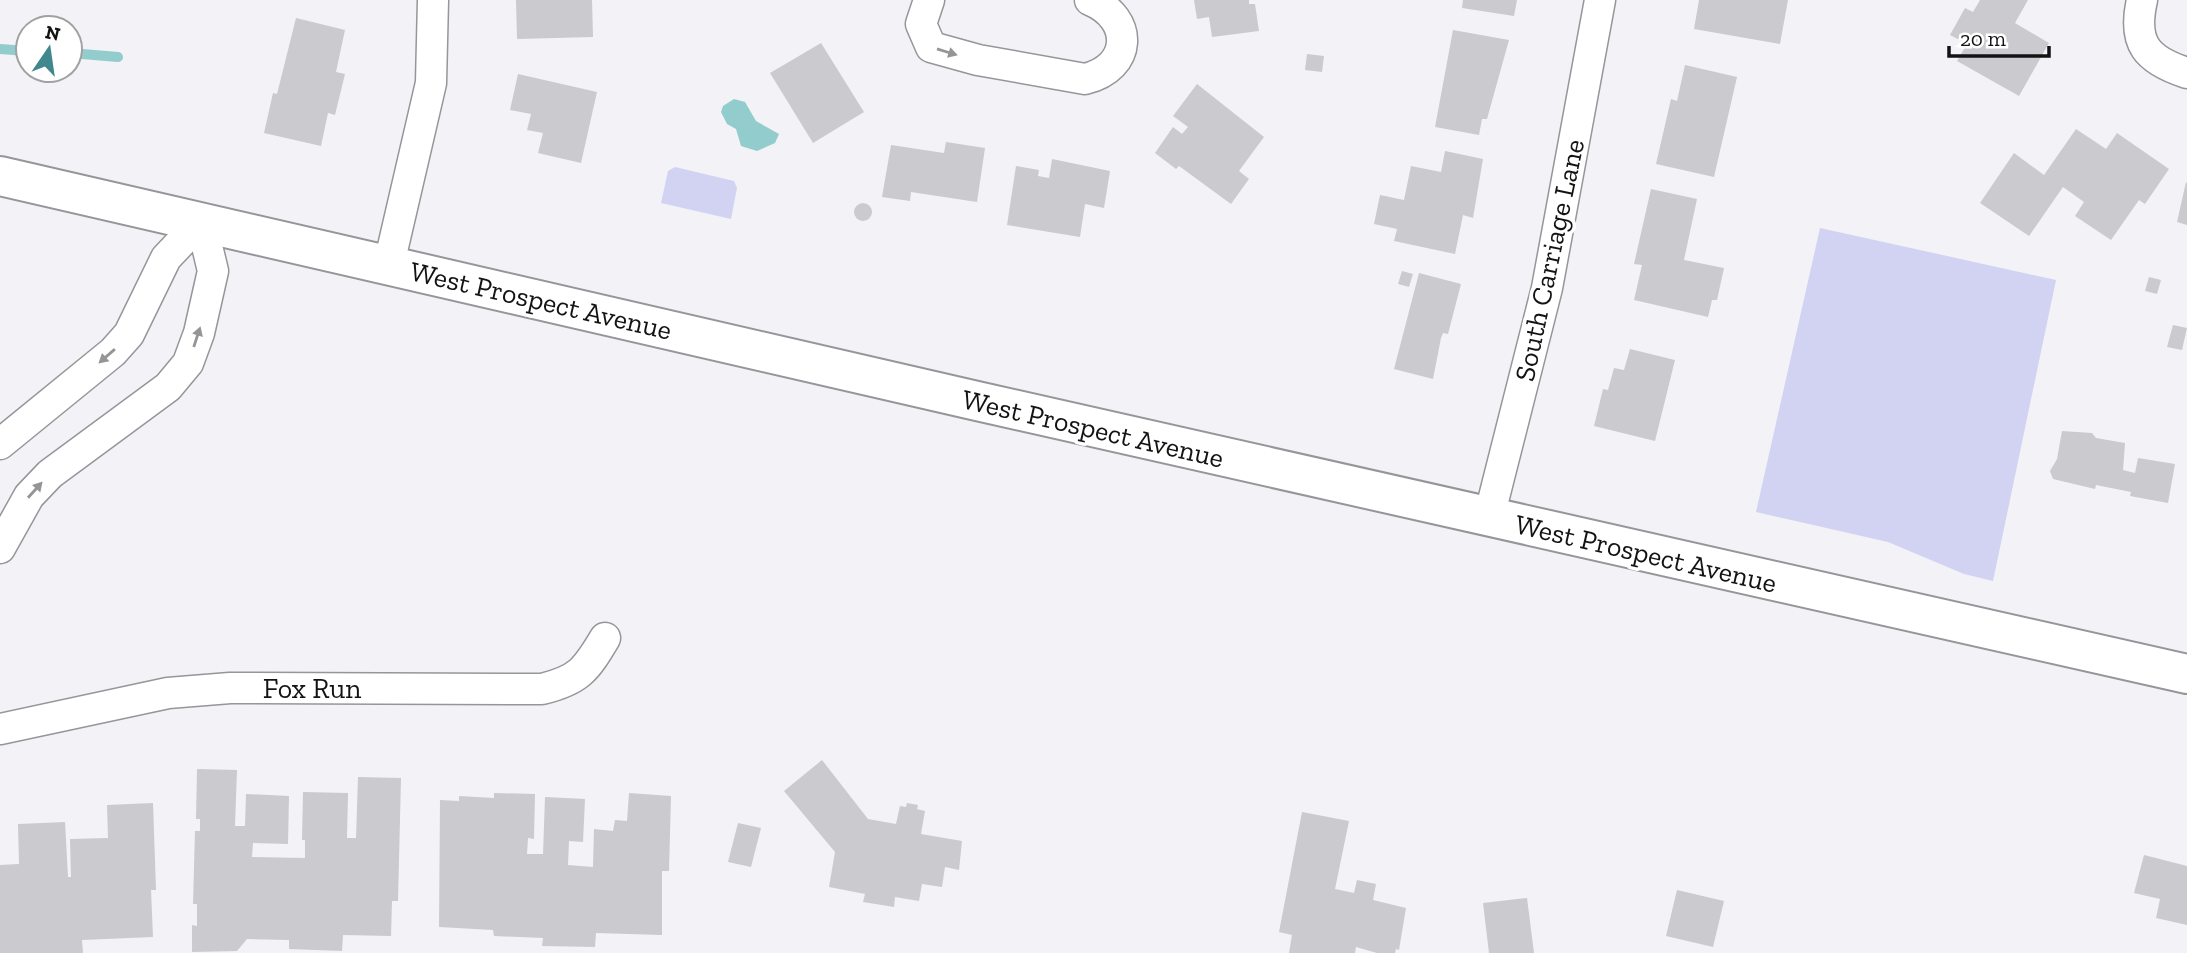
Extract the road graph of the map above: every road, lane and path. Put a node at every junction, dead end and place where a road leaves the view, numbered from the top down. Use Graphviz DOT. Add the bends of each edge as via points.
graph roads {
  1 [pos="433,0"];
  2 [pos="929,0"];
  3 [pos="1090,0"];
  4 [pos="1600,0"];
  5 [pos="2142,0"];
  6 [pos="2187,73"];
  7 [pos="0,176"];
  8 [pos="201,221"];
  9 [pos="389,264"];
  10 [pos="0,444"];
  11 [pos="1489,517"];
  12 [pos="0,548"];
  13 [pos="605,638"];
  14 [pos="2187,674"];
  15 [pos="0,729"];
  1 -- 9 [label="street" via="430,83"];
  2 -- 3 [label="street, one-way" via="921,24 931,47 1085,79 1102,75 1112,66 1121,46 1118,18"];
  4 -- 11 [label="street, South Carriage Lane" via="1547,288"];
  5 -- 6 [label="street" via="2139,30 2143,45 2162,65"];
  7 -- 8 [label="main road, West Prospect Avenue"];
  8 -- 9 [label="main road, West Prospect Avenue"];
  8 -- 10 [label="street, one-way" via="166,258 129,334 113,352"];
  12 -- 8 [label="street, one-way" via="29,496 50,474 168,387 188,363 213,271"];
  9 -- 11 [label="main road, West Prospect Avenue"];
  11 -- 14 [label="main road, West Prospect Avenue"];
  13 -- 15 [label="street, Fox Run" via="585,671 565,684 542,690 230,688 168,693"];
}
